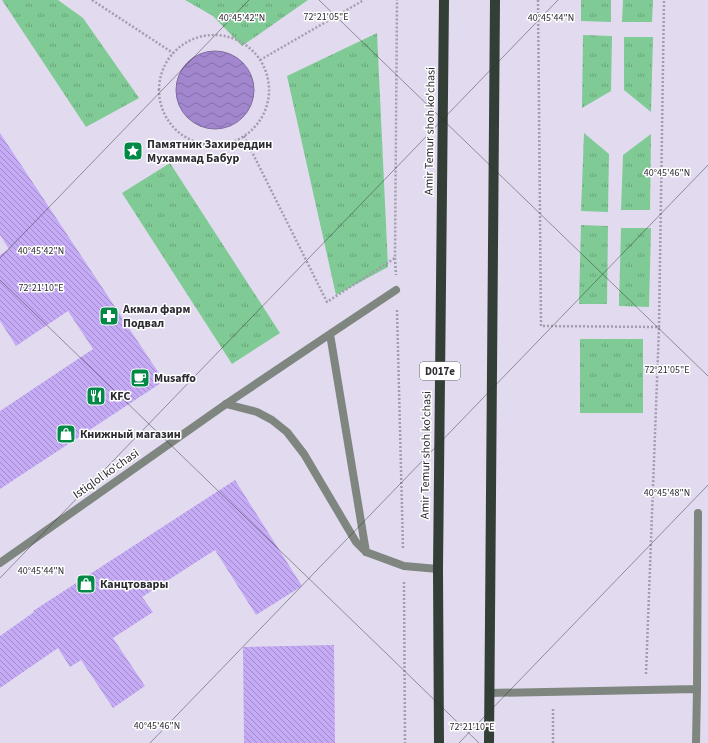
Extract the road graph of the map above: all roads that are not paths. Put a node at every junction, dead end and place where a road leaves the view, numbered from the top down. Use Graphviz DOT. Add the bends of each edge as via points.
graph roads {
  1 [pos="444,0"];
  2 [pos="495,0"];
  3 [pos="396,290"];
  4 [pos="330,334"];
  5 [pos="226,404"];
  6 [pos="698,513"];
  7 [pos="366,552"];
  8 [pos="0,563"];
  9 [pos="438,569"];
  10 [pos="697,689"];
  11 [pos="489,693"];
  12 [pos="440,743"];
  13 [pos="489,743"];
  14 [pos="696,743"];
  1 -- 9 [label="main road, Amir Temur shoh ko'chasi / D017e"];
  2 -- 11 [label="main road"];
  3 -- 4 [label="street, Istiqlol ko'chasi"];
  4 -- 5 [label="street, Istiqlol ko'chasi"];
  4 -- 7 [label="street"];
  5 -- 7 [label="street" via="257,412 287,432 304,454 356,542"];
  5 -- 8 [label="street, Istiqlol ko'chasi"];
  6 -- 10 [label="street"];
  7 -- 9 [label="street" via="404,566"];
  9 -- 12 [label="main road, Amir Temur shoh ko'chasi / D017e"];
  10 -- 11 [label="street"];
  10 -- 14 [label="street"];
  11 -- 13 [label="main road"];
}
